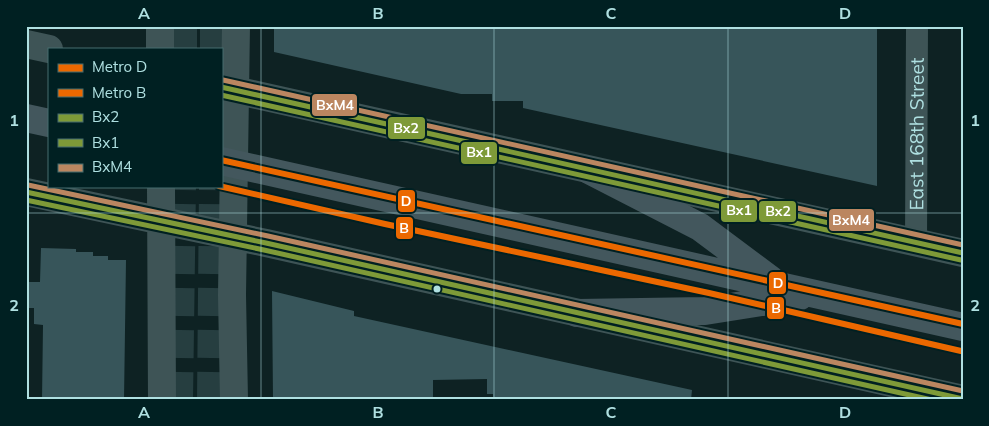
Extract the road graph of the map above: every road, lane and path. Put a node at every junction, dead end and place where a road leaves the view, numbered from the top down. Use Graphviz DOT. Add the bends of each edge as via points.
graph roads {
  1 [pos="160,26"];
  2 [pos="236,26"];
  3 [pos="917,26"];
  4 [pos="26,44"];
  5 [pos="160,48"];
  6 [pos="48,49"];
  7 [pos="228,89"];
  8 [pos="26,118"];
  9 [pos="48,123"];
  10 [pos="228,162"];
  11 [pos="589,170"];
  12 [pos="161,188"];
  13 [pos="26,192"];
  14 [pos="160,220"];
  15 [pos="233,236"];
  16 [pos="916,242"];
  17 [pos="963,252"];
  18 [pos="778,286"];
  19 [pos="818,294"];
  20 [pos="578,313"];
  21 [pos="963,327"];
  22 [pos="917,394"];
  23 [pos="963,399"];
  24 [pos="162,400"];
  25 [pos="234,400"];
  1 -- 5 [label="street"];
  2 -- 7 [label="street"];
  3 -- 16 [label="street, East 168th Street"];
  4 -- 6 [label="street"];
  7 -- 10 [label="street"];
  7 -- 11 [label="street"];
  8 -- 9 [label="main road"];
  10 -- 15 [label="street"];
  10 -- 18 [label="main road"];
  11 -- 16 [label="street"];
  11 -- 18 [label="main road" via="700,227"];
  12 -- 14 [label="street"];
  13 -- 14 [label="street"];
  14 -- 15 [label="street"];
  14 -- 24 [label="street"];
  15 -- 20 [label="street"];
  15 -- 25 [label="street"];
  16 -- 17 [label="street"];
  18 -- 19 [label="main road"];
  19 -- 20 [label="main road" via="705,311"];
  19 -- 21 [label="main road"];
  20 -- 22 [label="street"];
  22 -- 23 [label="street"];
}
